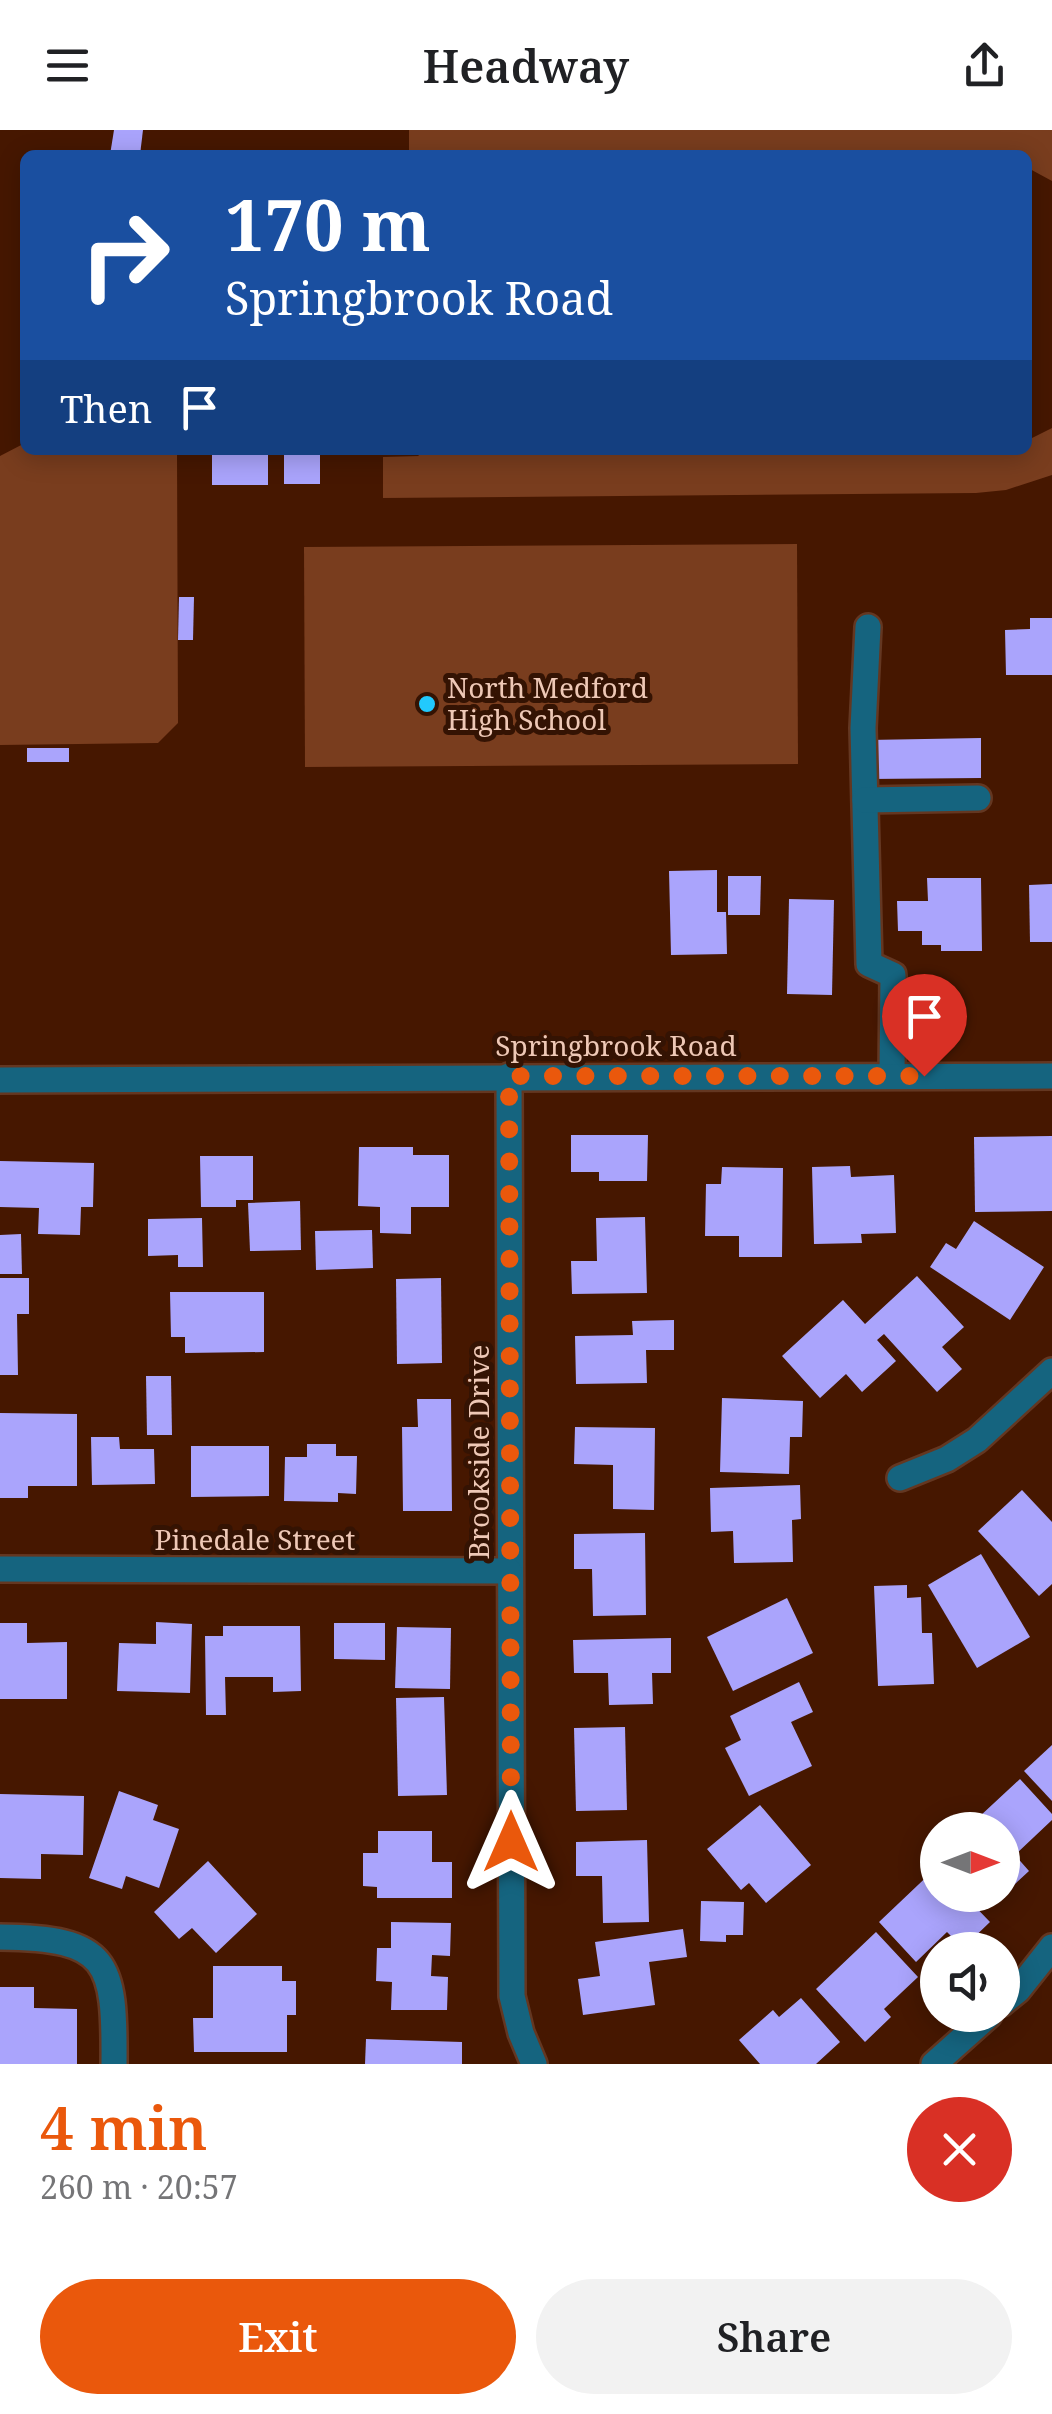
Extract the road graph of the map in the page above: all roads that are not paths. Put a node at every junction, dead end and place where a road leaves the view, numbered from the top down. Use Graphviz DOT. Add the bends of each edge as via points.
graph roads {
  1 [pos="868,627"];
  2 [pos="978,798"];
  3 [pos="865,800"];
  4 [pos="509,1076"];
  5 [pos="892,1076"];
  6 [pos="1052,1076"];
  7 [pos="0,1080"];
  8 [pos="1052,1372"];
  9 [pos="900,1478"];
  10 [pos="0,1569"];
  11 [pos="509,1571"];
  12 [pos="0,1938"];
  13 [pos="1052,1947"];
  14 [pos="1020,1987"];
  15 [pos="970,2032"];
  16 [pos="114,2064"];
  17 [pos="534,2064"];
  18 [pos="934,2064"];
  1 -- 3 [label="street"];
  2 -- 3 [label="street"];
  3 -- 5 [label="street" via="868,964 893,974"];
  4 -- 5 [label="street, Springbrook Road"];
  4 -- 7 [label="street, Springbrook Road"];
  4 -- 11 [label="street, Brookside Drive"];
  5 -- 6 [label="street, Springbrook Road"];
  8 -- 9 [label="street" via="977,1440"];
  10 -- 11 [label="street, Pinedale Street"];
  11 -- 17 [label="street, Brookside Drive" via="512,1996"];
  12 -- 16 [label="street" via="51,1938 94,1957 110,1982"];
  13 -- 14 [label="street"];
  15 -- 18 [label="street"];
}
